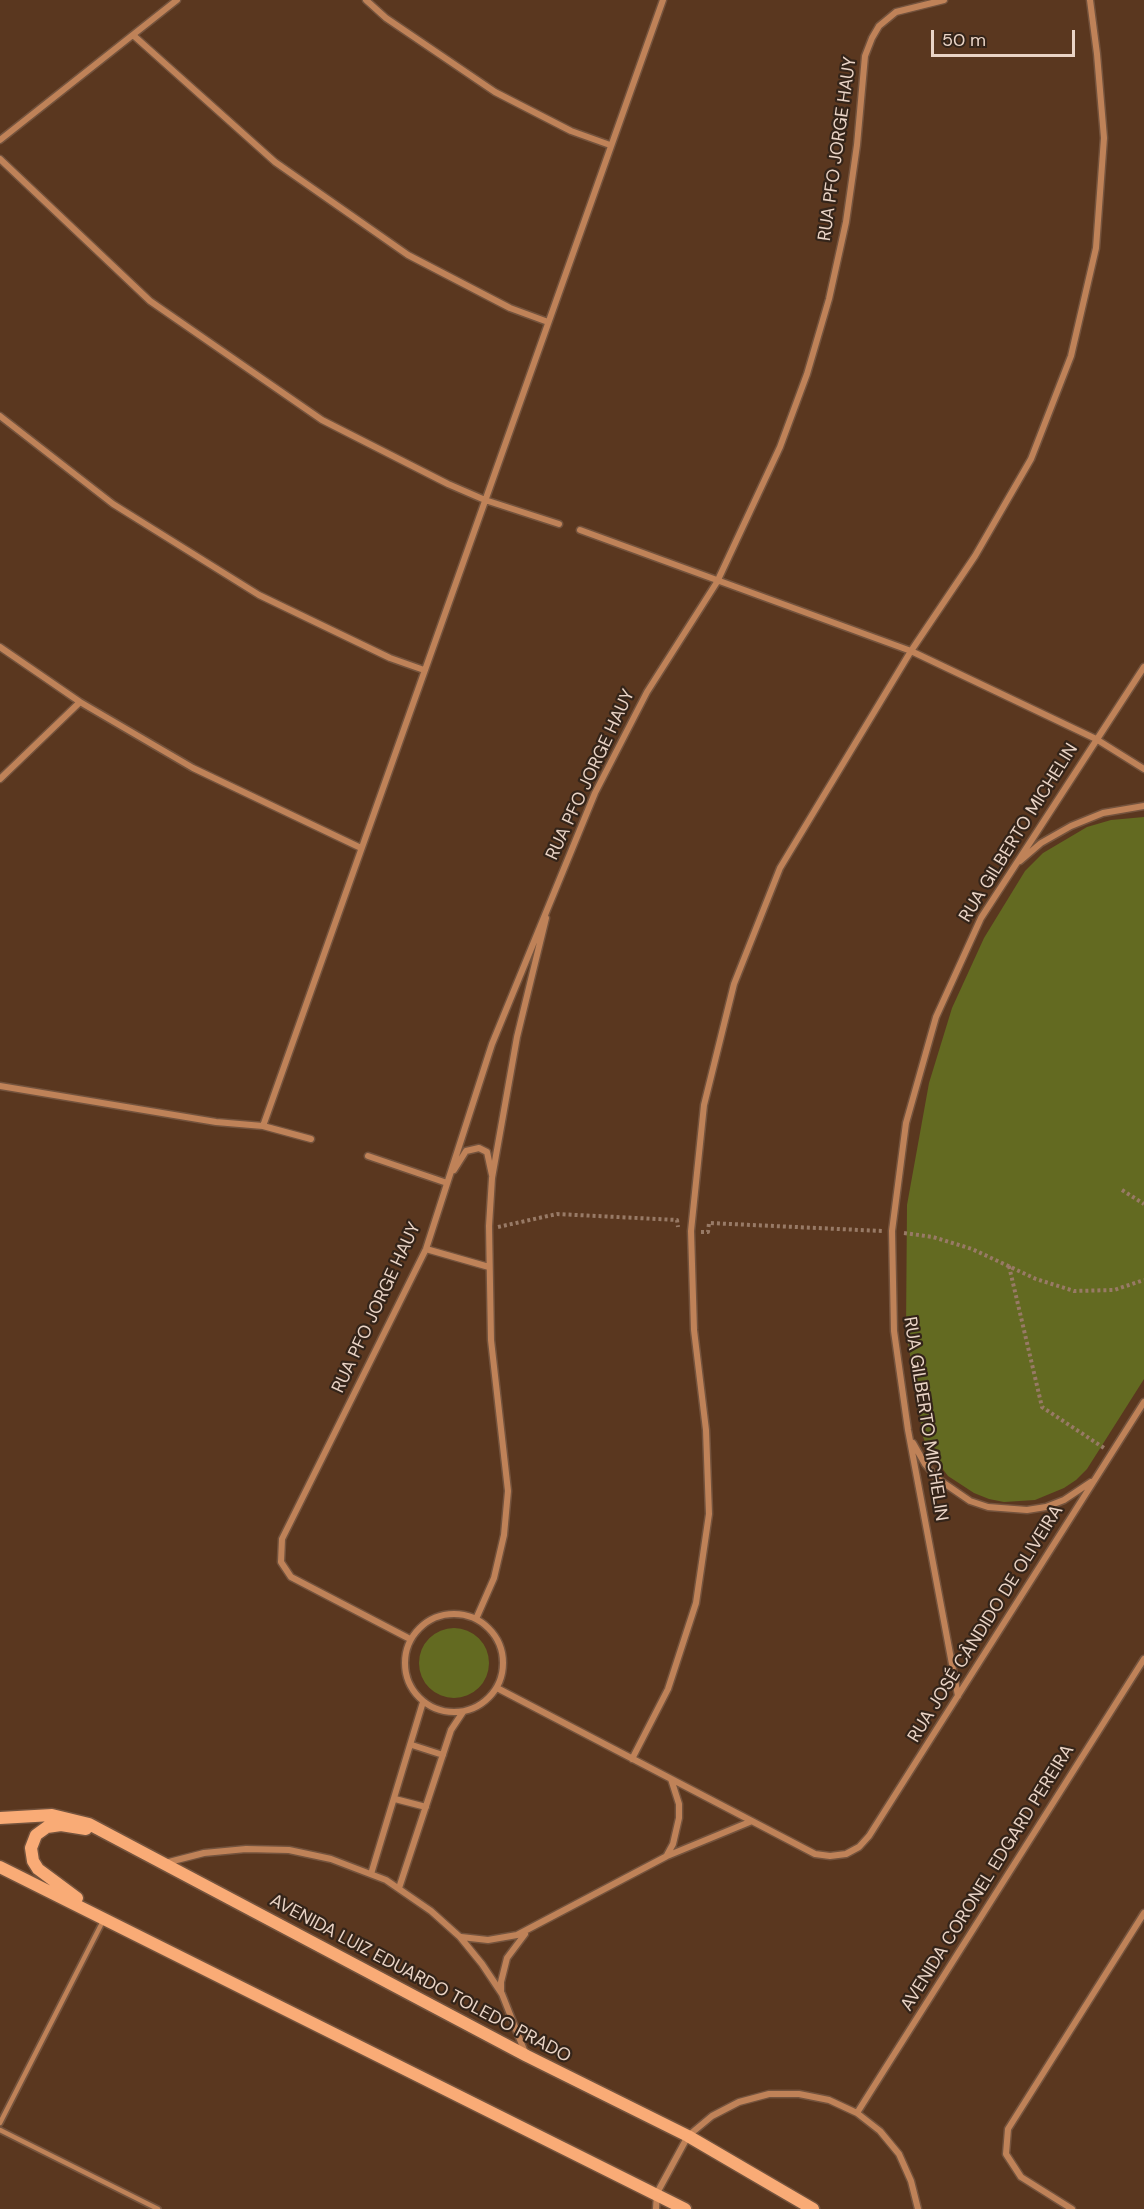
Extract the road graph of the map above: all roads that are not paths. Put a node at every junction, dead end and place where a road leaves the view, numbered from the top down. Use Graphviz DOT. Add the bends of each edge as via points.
graph roads {
  1 [pos="177,0"];
  2 [pos="366,0"];
  3 [pos="663,0"];
  4 [pos="944,0"];
  5 [pos="1090,0"];
  6 [pos="133,35"];
  7 [pos="0,140"];
  8 [pos="610,145"];
  9 [pos="0,159"];
  10 [pos="548,322"];
  11 [pos="0,416"];
  12 [pos="485,500"];
  13 [pos="559,524"];
  14 [pos="580,530"];
  15 [pos="717,582"];
  16 [pos="0,647"];
  17 [pos="911,651"];
  18 [pos="1144,667"];
  19 [pos="424,670"];
  20 [pos="80,702"];
  21 [pos="1096,739"];
  22 [pos="1144,770"];
  23 [pos="0,779"];
  24 [pos="1144,806"];
  25 [pos="361,848"];
  26 [pos="1015,865"];
  27 [pos="551,897"];
  28 [pos="0,1086"];
  29 [pos="263,1126"];
  30 [pos="311,1139"];
  31 [pos="369,1156"];
  32 [pos="492,1178"];
  33 [pos="447,1183"];
  34 [pos="426,1249"];
  35 [pos="489,1267"];
  36 [pos="1144,1402"];
  37 [pos="908,1430"];
  38 [pos="1096,1478"];
  39 [pos="476,1618"];
  40 [pos="410,1639"];
  41 [pos="1144,1659"];
  42 [pos="497,1688"];
  43 [pos="958,1696"];
  44 [pos="423,1702"];
  45 [pos="463,1712"];
  46 [pos="412,1745"];
  47 [pos="443,1755"];
  48 [pos="632,1759"];
  49 [pos="671,1779"];
  50 [pos="395,1799"];
  51 [pos="426,1807"];
  52 [pos="0,1818"];
  53 [pos="752,1821"];
  54 [pos="102,1832"];
  55 [pos="666,1856"];
  56 [pos="162,1863"];
  57 [pos="0,1867"];
  58 [pos="371,1874"];
  59 [pos="399,1888"];
  60 [pos="1144,1913"];
  61 [pos="104,1918"];
  62 [pos="530,1929"];
  63 [pos="460,1937"];
  64 [pos="502,1994"];
  65 [pos="527,2056"];
  66 [pos="857,2113"];
  67 [pos="0,2123"];
  68 [pos="0,2130"];
  69 [pos="688,2136"];
  70 [pos="657,2193"];
  71 [pos="158,2209"];
  72 [pos="656,2209"];
  73 [pos="685,2209"];
  74 [pos="813,2209"];
  75 [pos="918,2209"];
  76 [pos="1072,2209"];
  1 -- 6 [label="street"];
  2 -- 8 [label="street" via="386,18 495,92 571,131"];
  3 -- 8 [label="street"];
  4 -- 15 [label="street, RUA PFO JORGE HAUY" via="896,12 879,26 868,47 846,222 826,309 780,447"];
  5 -- 17 [label="street" via="1104,138 1096,248 1071,356 1031,459 975,556"];
  6 -- 7 [label="street"];
  6 -- 10 [label="street" via="275,162 408,255 510,308"];
  8 -- 10 [label="street"];
  9 -- 12 [label="street" via="150,301 322,420"];
  10 -- 12 [label="street"];
  11 -- 19 [label="street" via="113,504 259,595"];
  12 -- 13 [label="street"];
  12 -- 19 [label="street"];
  14 -- 15 [label="street"];
  15 -- 17 [label="street"];
  15 -- 27 [label="street, RUA PFO JORGE HAUY" via="647,692 595,793"];
  16 -- 20 [label="street"];
  17 -- 21 [label="street"];
  17 -- 48 [label="street" via="780,868 731,995 704,1105 691,1231 694,1330 706,1430 709,1515 696,1603 668,1689"];
  18 -- 21 [label="street, RUA GILBERTO MICHELIN"];
  19 -- 25 [label="street"];
  20 -- 23 [label="street"];
  20 -- 25 [label="street" via="193,768"];
  21 -- 22 [label="street"];
  21 -- 26 [label="street, RUA GILBERTO MICHELIN"];
  24 -- 26 [label="street" via="1103,813 1071,826 1041,843"];
  25 -- 29 [label="street"];
  26 -- 37 [label="street, RUA GILBERTO MICHELIN" via="981,918 936,1017 906,1123 892,1231 894,1331"];
  27 -- 32 [label="street" via="517,1037"];
  27 -- 33 [label="street, RUA PFO JORGE HAUY" via="492,1044"];
  28 -- 29 [label="street" via="216,1122"];
  29 -- 30 [label="street"];
  31 -- 33 [label="street"];
  32 -- 33 [label="street" via="487,1152 477,1148 462,1155"];
  32 -- 35 [label="street"];
  33 -- 34 [label="street, RUA PFO JORGE HAUY"];
  34 -- 35 [label="street"];
  34 -- 40 [label="street, RUA PFO JORGE HAUY" via="282,1539 281,1562 296,1580"];
  35 -- 39 [label="street" via="491,1340 508,1491 504,1535 494,1578"];
  36 -- 38 [label="street, RUA JOSÉ CÂNDIDO DE OLIVEIRA"];
  37 -- 38 [label="street" via="920,1456 938,1479 953,1491 988,1507 1046,1507"];
  37 -- 43 [label="street, RUA GILBERTO MICHELIN"];
  38 -- 43 [label="street, RUA JOSÉ CÂNDIDO DE OLIVEIRA"];
  39 -- 40 [label="street" via="462,1614 432,1618"];
  39 -- 42 [label="street" via="496,1636 502,1649 502,1676"];
  40 -- 44 [label="street" via="404,1666 410,1686"];
  41 -- 66 [label="street, AVENIDA CORONEL EDGARD PEREIRA"];
  42 -- 45 [label="street" via="482,1703"];
  42 -- 48 [label="street"];
  43 -- 53 [label="street, RUA JOSÉ CÂNDIDO DE OLIVEIRA" via="859,1847 846,1854 815,1854"];
  44 -- 45 [label="street" via="448,1712"];
  44 -- 46 [label="street"];
  45 -- 47 [label="street" via="451,1730"];
  46 -- 47 [label="street"];
  46 -- 50 [label="street"];
  47 -- 51 [label="street"];
  48 -- 49 [label="street"];
  49 -- 53 [label="street"];
  49 -- 55 [label="street" via="679,1818"];
  50 -- 51 [label="street"];
  50 -- 58 [label="street"];
  51 -- 59 [label="street"];
  52 -- 54 [label="main road, AVENIDA LUIZ EDUARDO TOLEDO PRADO" via="65,1816"];
  53 -- 55 [label="street"];
  54 -- 56 [label="main road, AVENIDA LUIZ EDUARDO TOLEDO PRADO"];
  54 -- 61 [label="main road" via="51,1826 36,1835 31,1852 41,1872"];
  55 -- 62 [label="street"];
  56 -- 58 [label="street" via="204,1853 289,1850 331,1859"];
  56 -- 65 [label="main road, AVENIDA LUIZ EDUARDO TOLEDO PRADO"];
  57 -- 61 [label="main road"];
  58 -- 59 [label="street"];
  59 -- 63 [label="street"];
  60 -- 76 [label="street" via="1008,2129 1006,2154 1021,2177"];
  61 -- 67 [label="lane"];
  61 -- 70 [label="main road"];
  62 -- 63 [label="street" via="503,1938"];
  62 -- 64 [label="street" via="507,1958"];
  63 -- 64 [label="street"];
  64 -- 65 [label="street"];
  65 -- 69 [label="main road, AVENIDA LUIZ EDUARDO TOLEDO PRADO"];
  66 -- 69 [label="street" via="829,2100 769,2094 730,2106"];
  66 -- 75 [label="street" via="880,2131 899,2154"];
  68 -- 71 [label="lane"];
  69 -- 70 [label="street"];
  69 -- 74 [label="main road, AVENIDA LUIZ EDUARDO TOLEDO PRADO"];
  70 -- 72 [label="street"];
  70 -- 73 [label="main road"];
}
